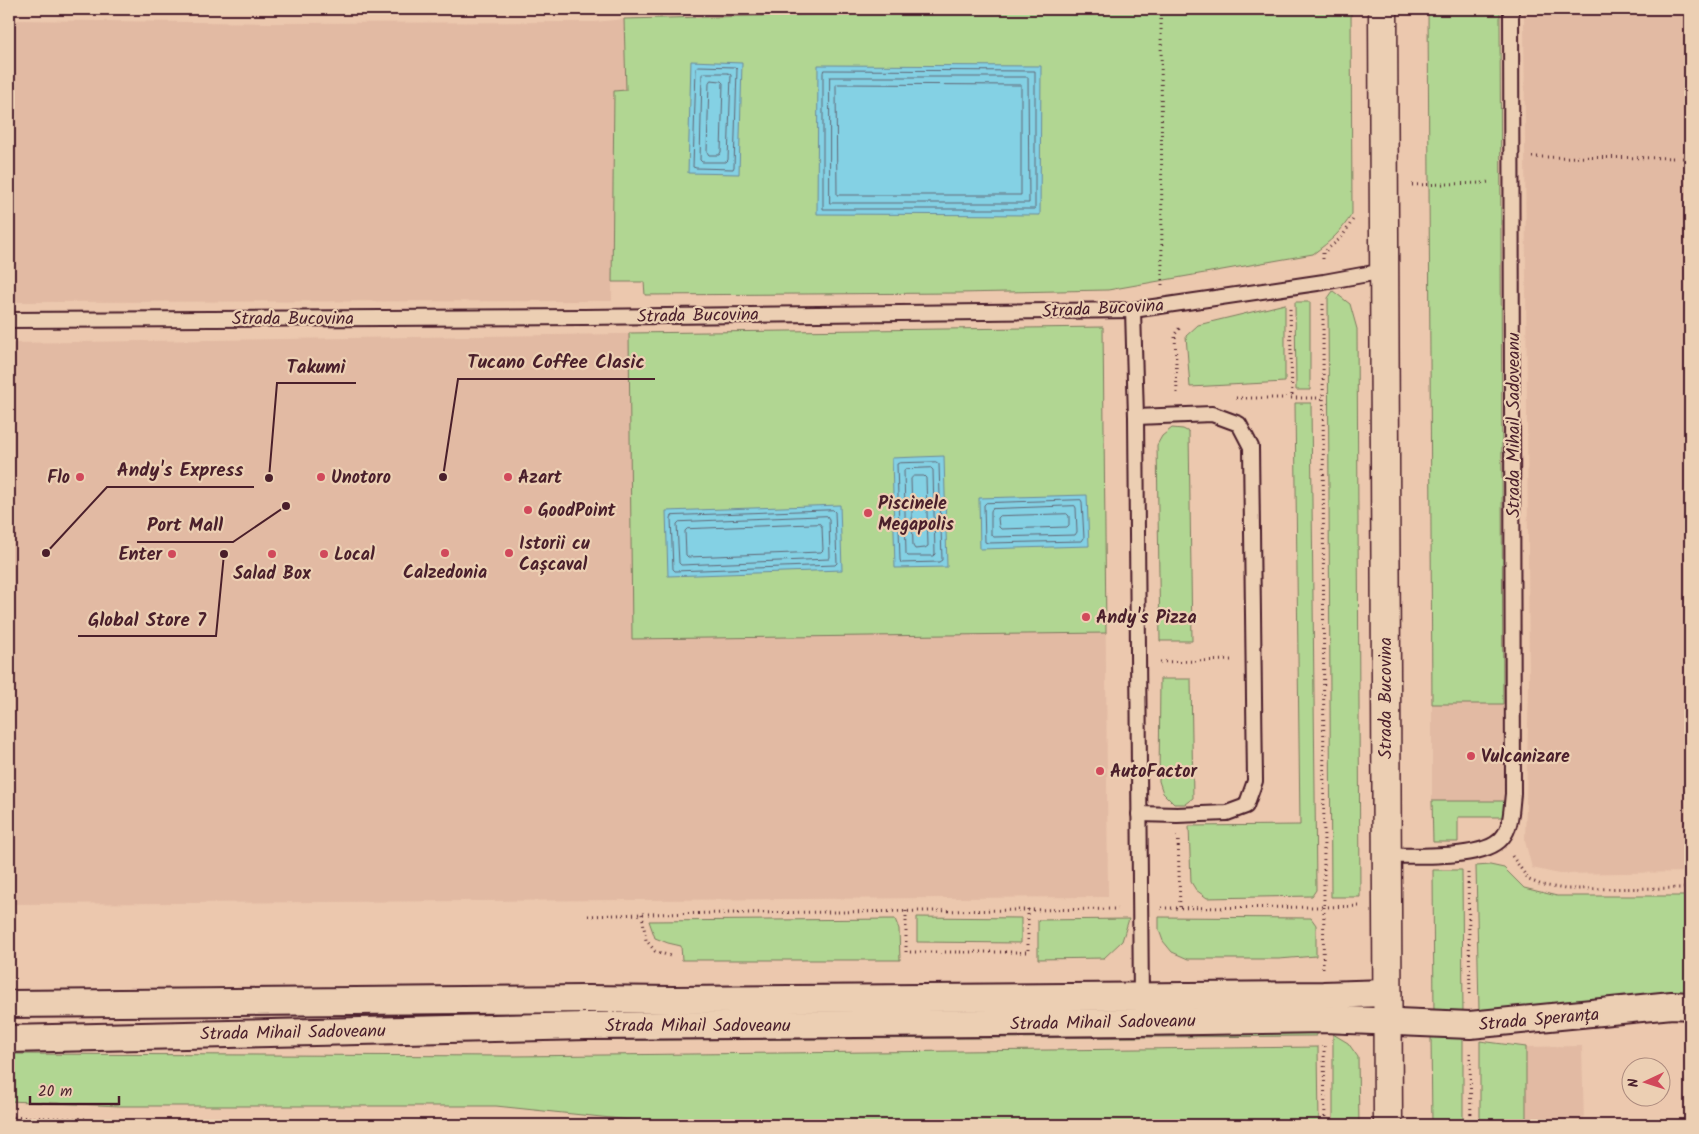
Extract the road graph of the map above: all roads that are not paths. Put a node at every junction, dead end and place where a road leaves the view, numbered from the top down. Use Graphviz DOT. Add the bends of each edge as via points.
graph roads {
  1 [pos="1384,9"];
  2 [pos="1511,9"];
  3 [pos="1384,271"];
  4 [pos="1133,310"];
  5 [pos="9,320"];
  6 [pos="1136,417"];
  7 [pos="1139,814"];
  8 [pos="1386,856"];
  9 [pos="1387,993"];
  10 [pos="1141,996"];
  11 [pos="9,1004"];
  12 [pos="1690,1006"];
  13 [pos="1324,1007"];
  14 [pos="1387,1021"];
  15 [pos="1140,1022"];
  16 [pos="9,1039"];
  17 [pos="1388,1125"];
  1 -- 3 [label="main road, Strada Bucovina"];
  2 -- 8 [label="lane, Strada Mihail Sadoveanu" via="1513,794 1510,821 1501,839 1485,850 1468,854"];
  3 -- 4 [label="lane, Strada Bucovina"];
  3 -- 8 [label="main road, Strada Bucovina"];
  4 -- 5 [label="lane, Strada Bucovina"];
  4 -- 6 [label="lane"];
  6 -- 7 [label="lane"];
  6 -- 7 [label="lane" via="1212,414 1239,424 1251,447 1255,781 1246,806 1227,813"];
  7 -- 10 [label="lane"];
  8 -- 9 [label="main road, Strada Bucovina"];
  9 -- 13 [label="street, Strada Mihail Sadoveanu"];
  9 -- 14 [label="main road, Strada Bucovina"];
  10 -- 11 [label="street, Strada Mihail Sadoveanu"];
  10 -- 13 [label="street, Strada Mihail Sadoveanu"];
  10 -- 15 [label="lane"];
  12 -- 14 [label="street, Strada Speranța" via="1672,1005 1470,1025"];
  13 -- 14 [label="street, Strada Mihail Sadoveanu"];
  13 -- 15 [label="street, Strada Mihail Sadoveanu"];
  14 -- 17 [label="main road, Strada Bucovina"];
  15 -- 16 [label="street, Strada Mihail Sadoveanu" via="586,1026"];
}
